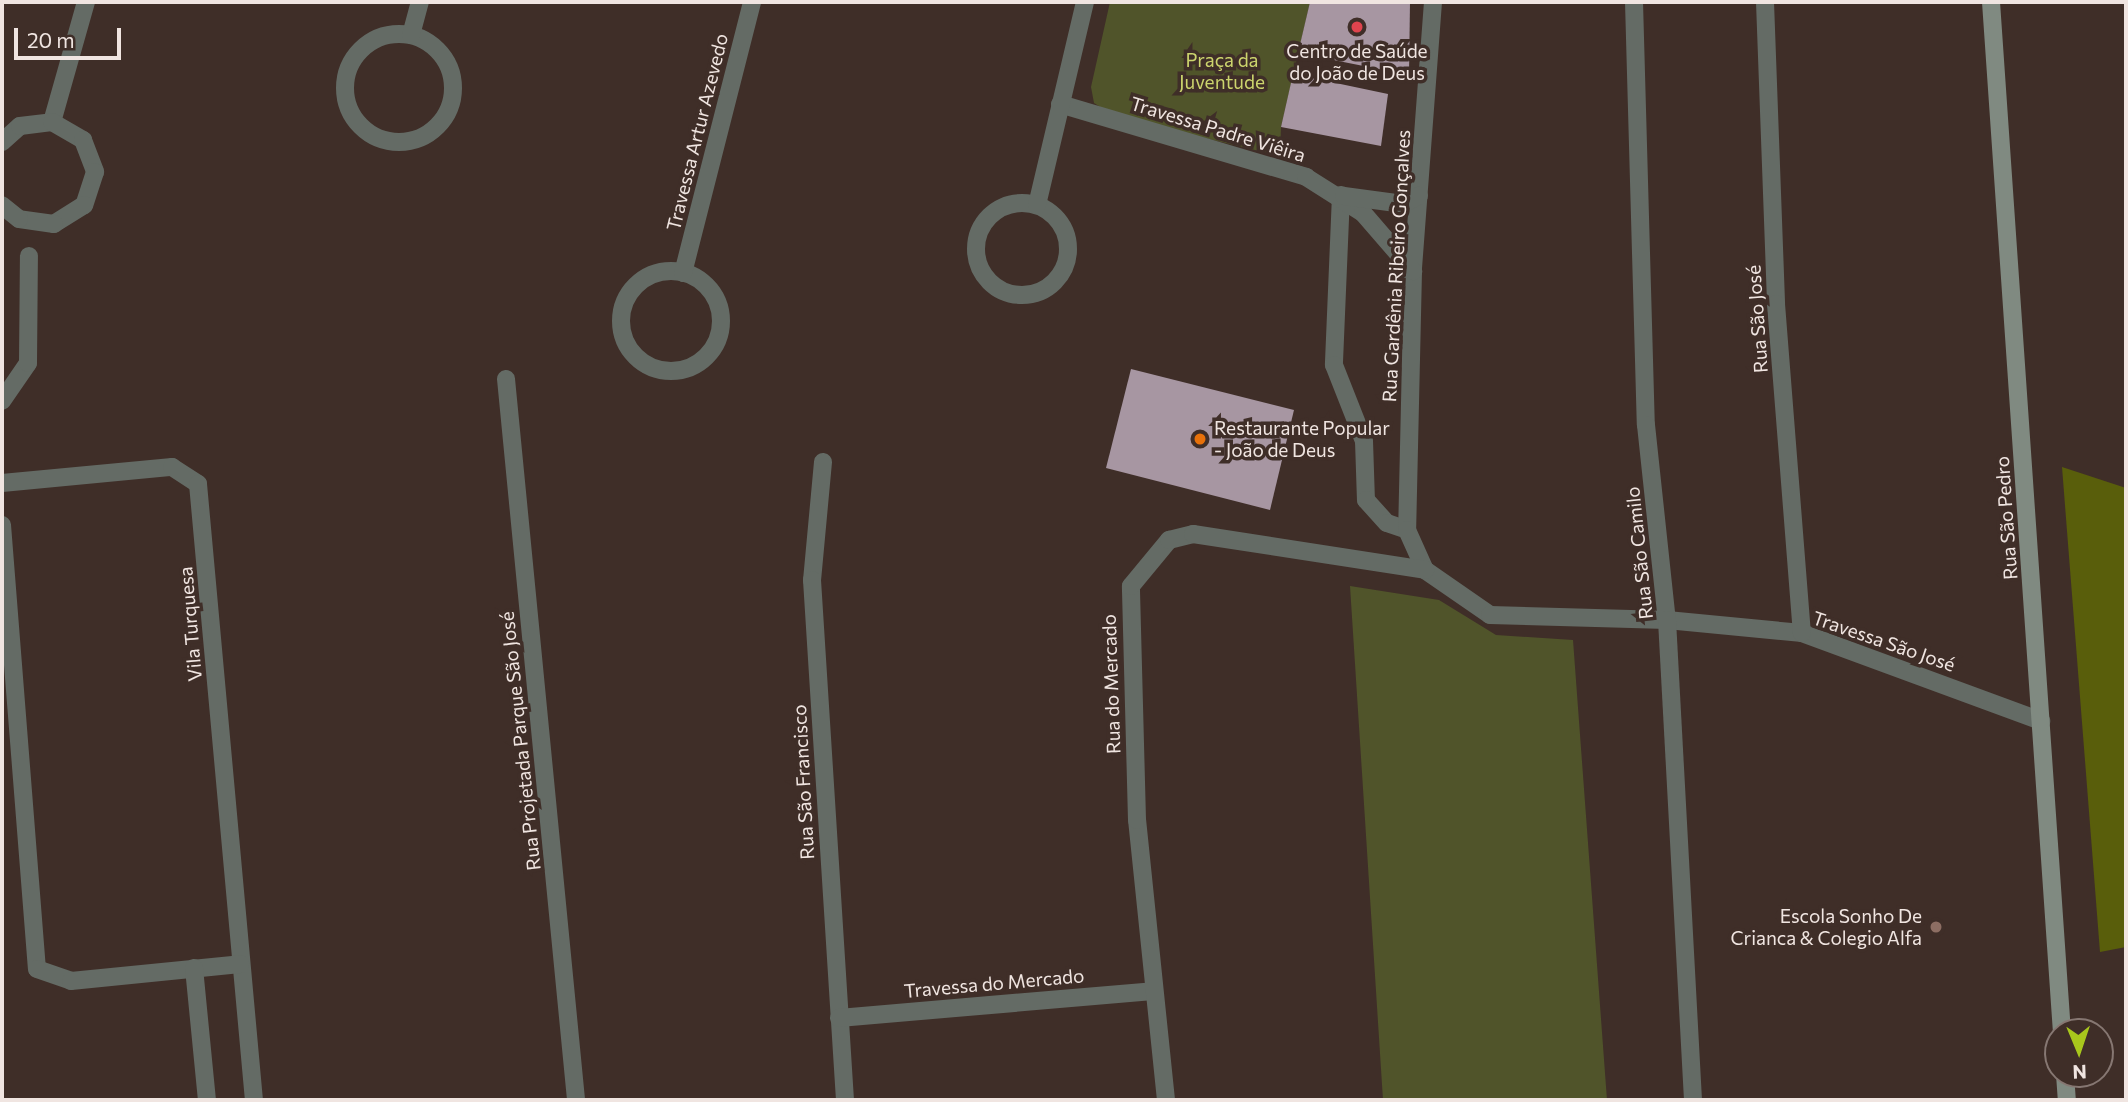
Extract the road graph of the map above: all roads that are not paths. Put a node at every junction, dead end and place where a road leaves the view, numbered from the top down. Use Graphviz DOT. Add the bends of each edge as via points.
graph roads {
  1 [pos="86,2"];
  2 [pos="420,2"];
  3 [pos="752,2"];
  4 [pos="1086,2"];
  5 [pos="1433,2"];
  6 [pos="1634,2"];
  7 [pos="1765,2"];
  8 [pos="1991,2"];
  9 [pos="411,35"];
  10 [pos="1060,104"];
  11 [pos="52,122"];
  12 [pos="2,142"];
  13 [pos="1341,195"];
  14 [pos="1419,196"];
  15 [pos="2,205"];
  16 [pos="1038,205"];
  17 [pos="29,256"];
  18 [pos="1413,271"];
  19 [pos="682,273"];
  20 [pos="506,379"];
  21 [pos="2,401"];
  22 [pos="823,462"];
  23 [pos="2,483"];
  24 [pos="2,525"];
  25 [pos="1407,530"];
  26 [pos="1425,570"];
  27 [pos="1667,620"];
  28 [pos="1802,634"];
  29 [pos="2041,721"];
  30 [pos="240,964"];
  31 [pos="194,968"];
  32 [pos="1153,991"];
  33 [pos="839,1018"];
  34 [pos="2061,1018"];
  35 [pos="207,1100"];
  36 [pos="254,1100"];
  37 [pos="576,1100"];
  38 [pos="845,1100"];
  39 [pos="1166,1100"];
  40 [pos="1693,1100"];
  1 -- 11 [label="street"];
  2 -- 9 [label="street"];
  3 -- 19 [label="street, Travessa Artur Azevedo"];
  4 -- 10 [label="street"];
  5 -- 14 [label="street, Rua Gardênia Ribeiro Gonçalves"];
  6 -- 27 [label="street, Rua São Camilo" via="1646,425"];
  7 -- 28 [label="street, Rua São José" via="1776,304"];
  8 -- 29 [label="street, Rua São Pedro"];
  9 -- 9 [label="street" via="373,40 358,51 346,77 355,122 386,142 421,138 446,116 452,100 449,66 427,41"];
  10 -- 13 [label="street, Travessa Padre Viêira" via="1243,156"];
  10 -- 16 [label="street"];
  11 -- 12 [label="street" via="20,126"];
  11 -- 15 [label="street" via="69,128 92,155 95,172 84,205 54,224 36,225"];
  13 -- 14 [label="street" via="1403,204"];
  13 -- 18 [label="street, Travessa Padre Viêira" via="1382,230"];
  13 -- 25 [label="street" via="1334,365 1364,440 1366,500 1387,523"];
  14 -- 18 [label="street, Rua Gardênia Ribeiro Gonçalves"];
  16 -- 16 [label="street" via="995,211 978,234 985,276 1009,293 1041,292 1064,271 1069,256 1062,225"];
  17 -- 21 [label="street" via="28,363"];
  18 -- 25 [label="street, Rua Gardênia Ribeiro Gonçalves"];
  19 -- 19 [label="street" via="648,276 625,301 622,335 642,363 658,370 696,364 719,334 717,302 703,284"];
  20 -- 37 [label="street, Rua Projetada Parque São José"];
  22 -- 33 [label="street, Rua São Francisco" via="812,580"];
  23 -- 30 [label="street, Vila Turquesa" via="172,467 198,484"];
  24 -- 31 [label="street" via="37,969 71,981"];
  25 -- 26 [label="street, Rua Gardênia Ribeiro Gonçalves"];
  26 -- 27 [label="street, Travessa São José" via="1490,615"];
  26 -- 32 [label="street, Rua do Mercado" via="1224,534 1169,540 1144,564 1131,586 1129,650"];
  27 -- 28 [label="street, Travessa São José"];
  27 -- 40 [label="street, Rua São Camilo"];
  28 -- 29 [label="street, Travessa São José"];
  29 -- 34 [label="street, Rua São Pedro"];
  30 -- 31 [label="street"];
  30 -- 36 [label="street, Vila Turquesa"];
  31 -- 35 [label="street"];
  32 -- 33 [label="street, Travessa do Mercado"];
  32 -- 39 [label="street, Rua do Mercado"];
  33 -- 38 [label="street, Rua São Francisco"];
}
